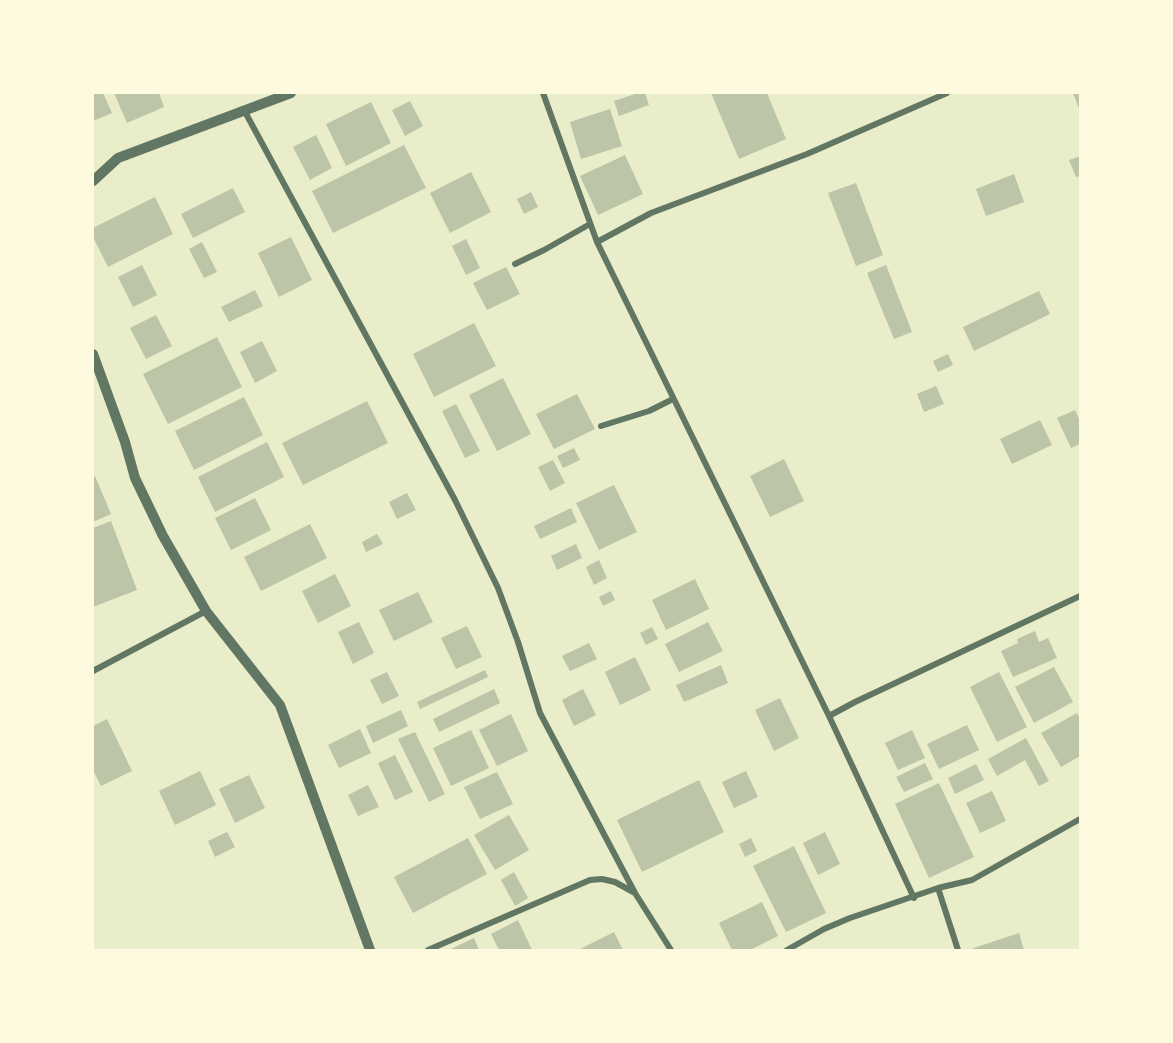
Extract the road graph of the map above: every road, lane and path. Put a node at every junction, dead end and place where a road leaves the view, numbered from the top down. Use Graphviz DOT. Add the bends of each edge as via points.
graph roads {
  1 [pos="291,93"];
  2 [pos="543,93"];
  3 [pos="947,93"];
  4 [pos="244,109"];
  5 [pos="93,181"];
  6 [pos="590,224"];
  7 [pos="597,242"];
  8 [pos="515,264"];
  9 [pos="93,354"];
  10 [pos="673,399"];
  11 [pos="601,426"];
  12 [pos="1080,596"];
  13 [pos="206,611"];
  14 [pos="93,671"];
  15 [pos="829,716"];
  16 [pos="1080,819"];
  17 [pos="938,888"];
  18 [pos="635,893"];
  19 [pos="914,898"];
  20 [pos="370,950"];
  21 [pos="428,950"];
  22 [pos="671,950"];
  23 [pos="787,950"];
  24 [pos="958,950"];
  1 -- 4 [label="street"];
  2 -- 6 [label="street"];
  3 -- 7 [label="street" via="807,154 651,213"];
  4 -- 5 [label="street" via="118,158"];
  4 -- 18 [label="street" via="455,500 498,588 540,713"];
  6 -- 7 [label="street"];
  6 -- 8 [label="street"];
  7 -- 10 [label="street"];
  9 -- 13 [label="street" via="135,478"];
  10 -- 11 [label="street"];
  10 -- 15 [label="street"];
  12 -- 15 [label="street"];
  13 -- 14 [label="street"];
  13 -- 20 [label="street" via="280,705"];
  15 -- 19 [label="street"];
  16 -- 17 [label="street" via="972,880"];
  17 -- 19 [label="street"];
  17 -- 24 [label="street"];
  18 -- 21 [label="street" via="615,882 590,880"];
  18 -- 22 [label="street"];
  19 -- 23 [label="street" via="850,918"];
}
